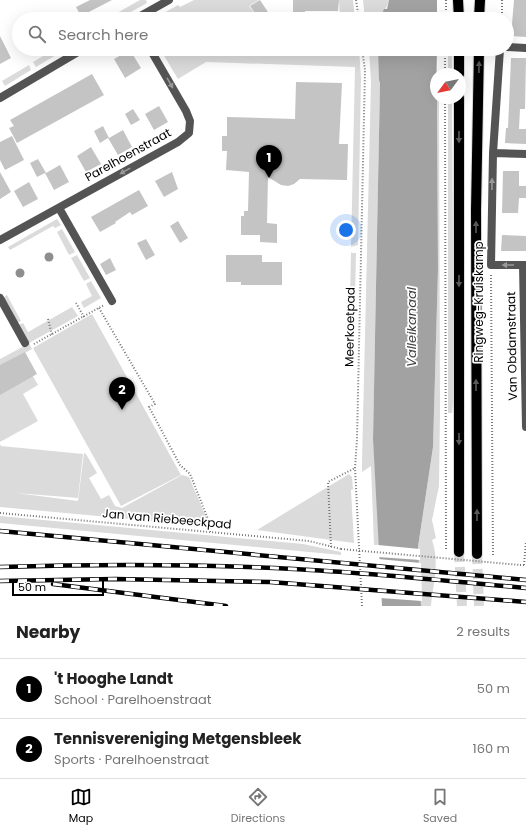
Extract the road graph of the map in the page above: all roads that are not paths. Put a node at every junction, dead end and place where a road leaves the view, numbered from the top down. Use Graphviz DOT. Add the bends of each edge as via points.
graph roads {
  1 [pos="169,0"];
  2 [pos="458,0"];
  3 [pos="480,0"];
  4 [pos="148,12"];
  5 [pos="459,12"];
  6 [pos="480,12"];
  7 [pos="514,47"];
  8 [pos="526,48"];
  9 [pos="71,56"];
  10 [pos="154,56"];
  11 [pos="459,56"];
  12 [pos="479,56"];
  13 [pos="500,56"];
  14 [pos="459,68"];
  15 [pos="0,98"];
  16 [pos="459,104"];
  17 [pos="493,153"];
  18 [pos="526,154"];
  19 [pos="59,208"];
  20 [pos="0,240"];
  21 [pos="524,265"];
  22 [pos="0,298"];
  23 [pos="112,301"];
  24 [pos="28,345"];
  25 [pos="526,427"];
  26 [pos="459,552"];
  27 [pos="477,554"];
  1 -- 4 [label="street"];
  2 -- 5 [label="main road"];
  3 -- 6 [label="main road"];
  7 -- 8 [label="street"];
  9 -- 15 [label="street"];
  10 -- 19 [label="street, Parelhoenstraat, one-way" via="186,111 190,121 189,133 178,142"];
  11 -- 14 [label="main road"];
  27 -- 12 [label="main road, Ringweg-Kruiskamp, one-way" via="476,210"];
  13 -- 17 [label="street, Ringweg-Kruiskamp"];
  16 -- 26 [label="main road, Ringweg-Kruiskamp, one-way"];
  17 -- 18 [label="street"];
  21 -- 17 [label="street, Ringweg-Kruiskamp, one-way" via="491,265"];
  19 -- 20 [label="street, Parelhoenstraat"];
  19 -- 23 [label="street"];
  21 -- 25 [label="street, Van Obdamstraat"];
  22 -- 24 [label="street"];
}
